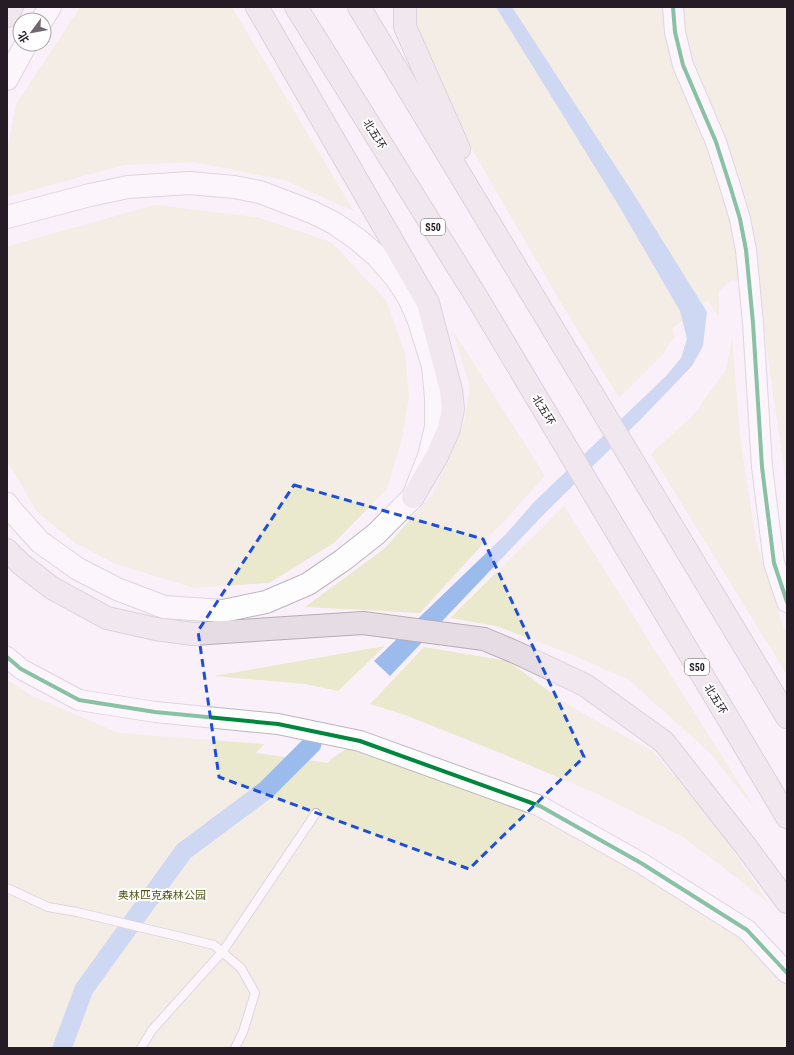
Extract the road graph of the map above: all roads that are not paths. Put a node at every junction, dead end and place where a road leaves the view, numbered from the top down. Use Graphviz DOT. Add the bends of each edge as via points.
graph roads {
  1 [pos="12,7"];
  2 [pos="257,7"];
  3 [pos="296,7"];
  4 [pos="359,7"];
  5 [pos="405,7"];
  6 [pos="673,7"];
  7 [pos="7,16"];
  8 [pos="22,52"];
  9 [pos="7,79"];
  10 [pos="7,218"];
  11 [pos="499,239"];
  12 [pos="413,497"];
  13 [pos="7,504"];
  14 [pos="7,550"];
  15 [pos="787,602"];
  16 [pos="7,658"];
  17 [pos="787,717"];
  18 [pos="316,813"];
  19 [pos="787,817"];
  20 [pos="7,888"];
  21 [pos="787,902"];
  22 [pos="223,951"];
  23 [pos="787,973"];
  24 [pos="141,1048"];
  25 [pos="235,1048"];
  1 -- 7 [label="highway"];
  2 -- 12 [label="highway" via="428,303 451,390 452,409 448,430 437,456"];
  3 -- 19 [label="highway, 北五环 / S50" via="476,296"];
  4 -- 11 [label="highway"];
  5 -- 11 [label="highway" via="404,27"];
  6 -- 15 [label="street" via="675,32 683,65 716,142 732,189 746,250 762,467 774,563"];
  8 -- 9 [label="main road"];
  10 -- 12 [label="main road" via="90,194 128,187 189,183 260,192 334,223 377,256 396,278 409,298 427,344 434,374 436,427 429,456"];
  11 -- 17 [label="highway"];
  12 -- 13 [label="main road" via="376,534 308,584 266,602 223,611 164,607 118,589 78,569 40,542"];
  14 -- 21 [label="highway" via="52,588 107,618 156,629 193,634 363,623 484,639 515,652 585,685 664,742"];
  16 -- 23 [label="street" via="79,700 155,712 278,724 360,741 540,806 641,863 747,930"];
  18 -- 22 [label="lane"];
  20 -- 22 [label="lane" via="48,906 214,945"];
  22 -- 24 [label="lane" via="152,1030"];
  22 -- 25 [label="lane" via="242,968 255,993 243,1032"];
}
